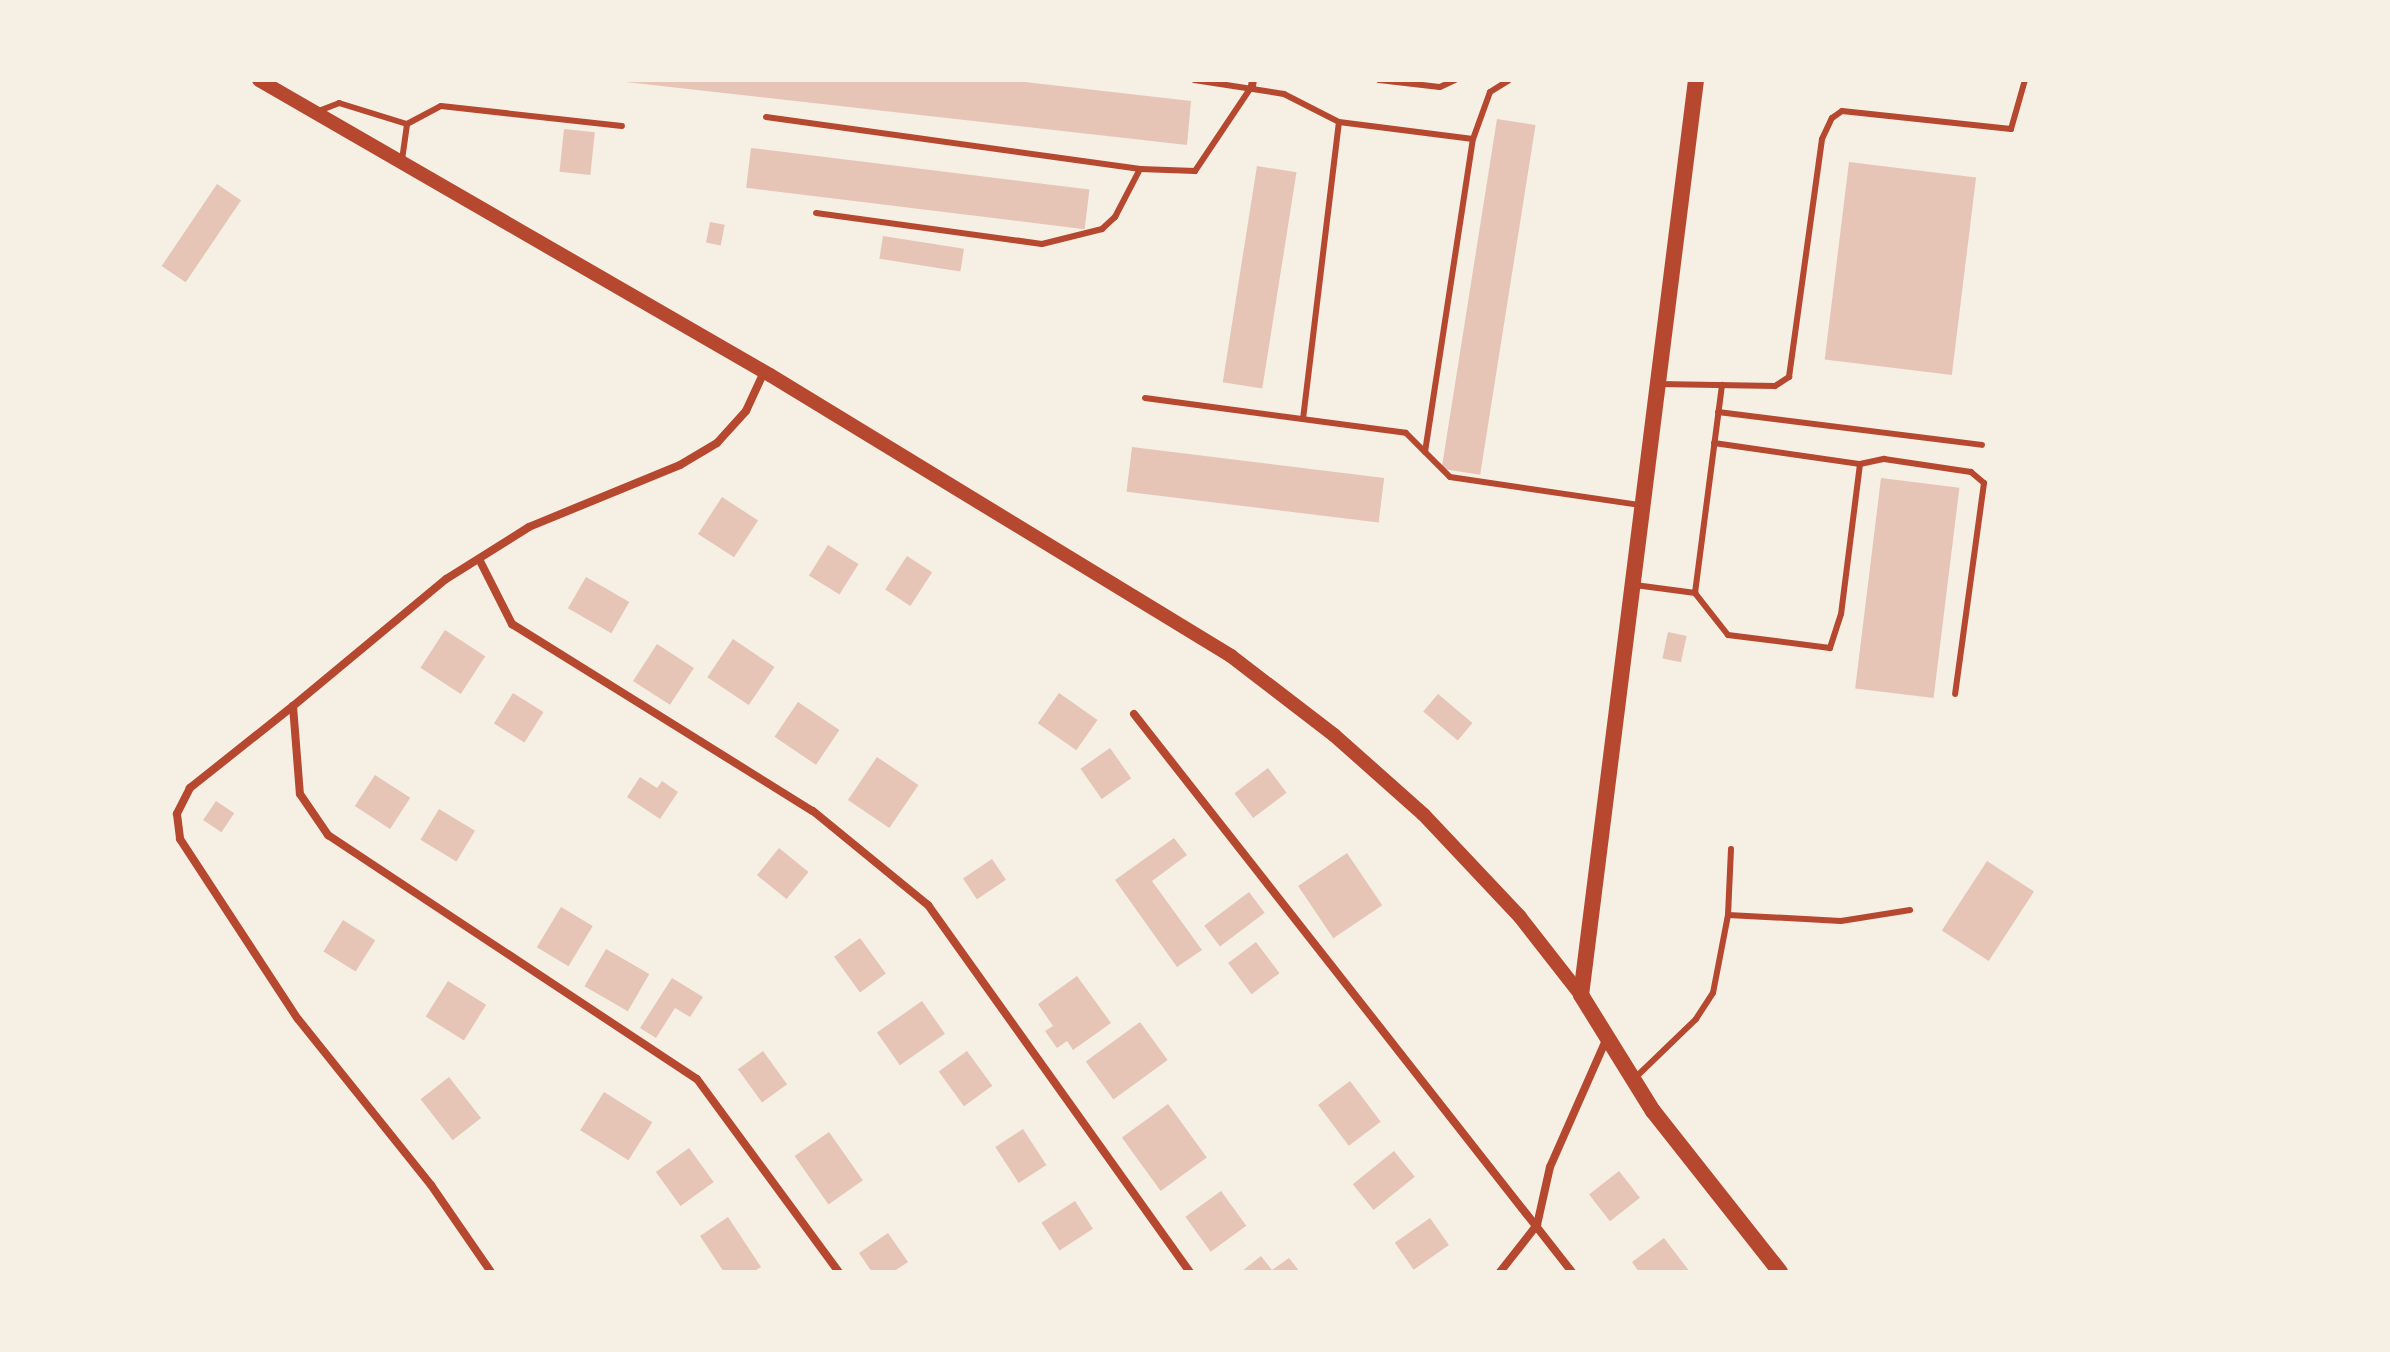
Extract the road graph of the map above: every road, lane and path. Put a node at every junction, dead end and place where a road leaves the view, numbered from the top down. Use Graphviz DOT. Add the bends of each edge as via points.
graph roads {
  1 [pos="259,80"];
  2 [pos="1194,80"];
  3 [pos="1379,80"];
  4 [pos="1455,80"];
  5 [pos="1509,80"];
  6 [pos="1696,80"];
  7 [pos="2025,80"];
  8 [pos="1252,83"];
  9 [pos="315,113"];
  10 [pos="766,117"];
  11 [pos="1339,122"];
  12 [pos="407,124"];
  13 [pos="622,126"];
  14 [pos="1473,139"];
  15 [pos="401,163"];
  16 [pos="1140,169"];
  17 [pos="816,213"];
  18 [pos="764,372"];
  19 [pos="1656,384"];
  20 [pos="1722,385"];
  21 [pos="1145,398"];
  22 [pos="1718,412"];
  23 [pos="1303,419"];
  24 [pos="1714,443"];
  25 [pos="1982,445"];
  26 [pos="1425,452"];
  27 [pos="1860,464"];
  28 [pos="1639,505"];
  29 [pos="480,561"];
  30 [pos="1630,584"];
  31 [pos="1695,593"];
  32 [pos="1955,694"];
  33 [pos="293,706"];
  34 [pos="1134,714"];
  35 [pos="1731,849"];
  36 [pos="1910,910"];
  37 [pos="1728,915"];
  38 [pos="1581,995"];
  39 [pos="1609,1033"];
  40 [pos="1633,1080"];
  41 [pos="1537,1225"];
  42 [pos="491,1272"];
  43 [pos="839,1272"];
  44 [pos="1190,1272"];
  45 [pos="1500,1272"];
  46 [pos="1572,1272"];
  47 [pos="1780,1272"];
  1 -- 9 [label="street"];
  2 -- 8 [label="lane"];
  3 -- 4 [label="lane" via="1440,87"];
  5 -- 14 [label="lane" via="1490,92"];
  6 -- 19 [label="main road"];
  7 -- 20 [label="lane" via="2011,129 1842,111 1832,118 1822,139 1789,377 1775,386"];
  8 -- 11 [label="lane"];
  8 -- 16 [label="lane" via="1195,171"];
  9 -- 12 [label="lane" via="339,103"];
  9 -- 15 [label="street"];
  10 -- 16 [label="lane"];
  11 -- 14 [label="lane"];
  11 -- 23 [label="lane"];
  12 -- 13 [label="lane" via="441,106"];
  12 -- 15 [label="lane"];
  14 -- 26 [label="lane"];
  15 -- 18 [label="street"];
  16 -- 17 [label="lane" via="1115,217 1102,229 1042,244"];
  18 -- 29 [label="street" via="746,411 717,443 680,465 529,527"];
  18 -- 38 [label="street" via="1231,656 1334,735 1424,815 1520,917"];
  19 -- 20 [label="lane"];
  19 -- 28 [label="main road"];
  20 -- 22 [label="lane"];
  21 -- 23 [label="lane"];
  22 -- 24 [label="lane"];
  22 -- 25 [label="lane"];
  23 -- 26 [label="lane" via="1406,433"];
  24 -- 27 [label="lane"];
  24 -- 31 [label="lane"];
  26 -- 28 [label="lane" via="1450,477"];
  27 -- 31 [label="lane" via="1841,614 1830,648 1728,635"];
  27 -- 32 [label="lane" via="1884,459 1971,472 1984,483"];
  28 -- 30 [label="main road"];
  29 -- 33 [label="street" via="446,579"];
  29 -- 44 [label="street" via="512,624 813,811 928,905"];
  30 -- 31 [label="lane"];
  30 -- 38 [label="main road"];
  33 -- 42 [label="street" via="190,788 177,814 180,839 298,1019 431,1185"];
  33 -- 43 [label="street" via="300,794 328,835 697,1079"];
  34 -- 41 [label="street"];
  35 -- 37 [label="lane"];
  36 -- 37 [label="lane" via="1841,921"];
  37 -- 40 [label="lane" via="1713,993 1696,1019"];
  38 -- 39 [label="main road"];
  39 -- 40 [label="main road"];
  39 -- 41 [label="street" via="1550,1167"];
  40 -- 47 [label="main road"];
  41 -- 45 [label="street"];
  41 -- 46 [label="street"];
}
